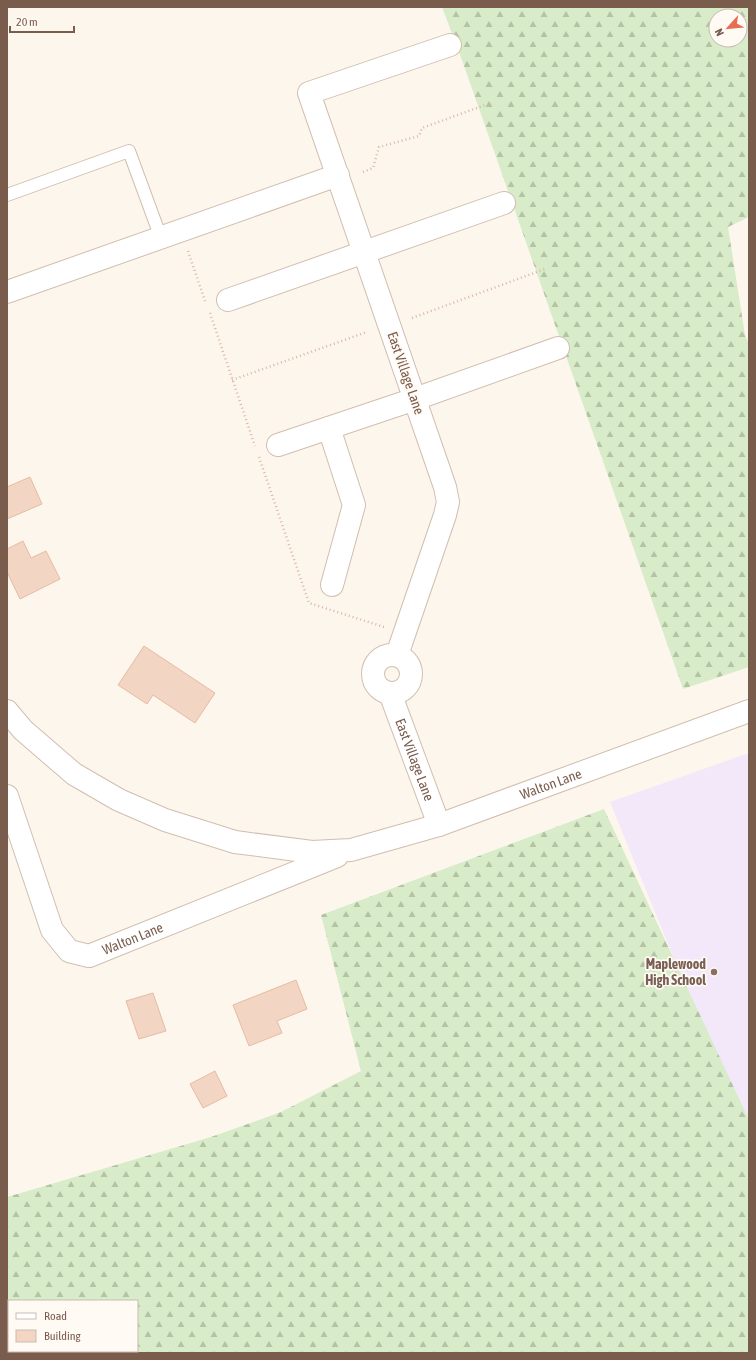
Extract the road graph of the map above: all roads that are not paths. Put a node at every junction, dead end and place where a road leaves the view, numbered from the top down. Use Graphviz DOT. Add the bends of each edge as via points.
graph roads {
  1 [pos="450,45"];
  2 [pos="338,175"];
  3 [pos="7,195"];
  4 [pos="504,202"];
  5 [pos="161,238"];
  6 [pos="365,252"];
  7 [pos="7,292"];
  8 [pos="228,300"];
  9 [pos="558,348"];
  10 [pos="415,399"];
  11 [pos="329,428"];
  12 [pos="278,446"];
  13 [pos="332,585"];
  14 [pos="397,655"];
  15 [pos="396,692"];
  16 [pos="7,711"];
  17 [pos="749,712"];
  18 [pos="7,796"];
  19 [pos="446,823"];
  20 [pos="351,850"];
  1 -- 2 [label="street, East Village Lane" via="309,93"];
  2 -- 5 [label="street"];
  2 -- 6 [label="street, East Village Lane"];
  3 -- 5 [label="lane" via="129,151"];
  4 -- 6 [label="street"];
  5 -- 7 [label="street"];
  6 -- 8 [label="street"];
  6 -- 10 [label="street, East Village Lane"];
  9 -- 10 [label="street"];
  10 -- 11 [label="street"];
  10 -- 14 [label="street, East Village Lane" via="448,502"];
  11 -- 12 [label="street"];
  11 -- 13 [label="street" via="354,505"];
  14 -- 15 [label="street" via="408,662 412,675 407,687"];
  14 -- 15 [label="street" via="384,656 373,670 375,683 379,688"];
  15 -- 19 [label="street, East Village Lane"];
  16 -- 20 [label="street, Walton Lane" via="22,730 74,774 119,800 165,820 235,842 312,852"];
  17 -- 19 [label="street, Walton Lane"];
  18 -- 20 [label="street, Walton Lane" via="52,930 69,951 89,956"];
  19 -- 20 [label="street, Walton Lane"];
}
